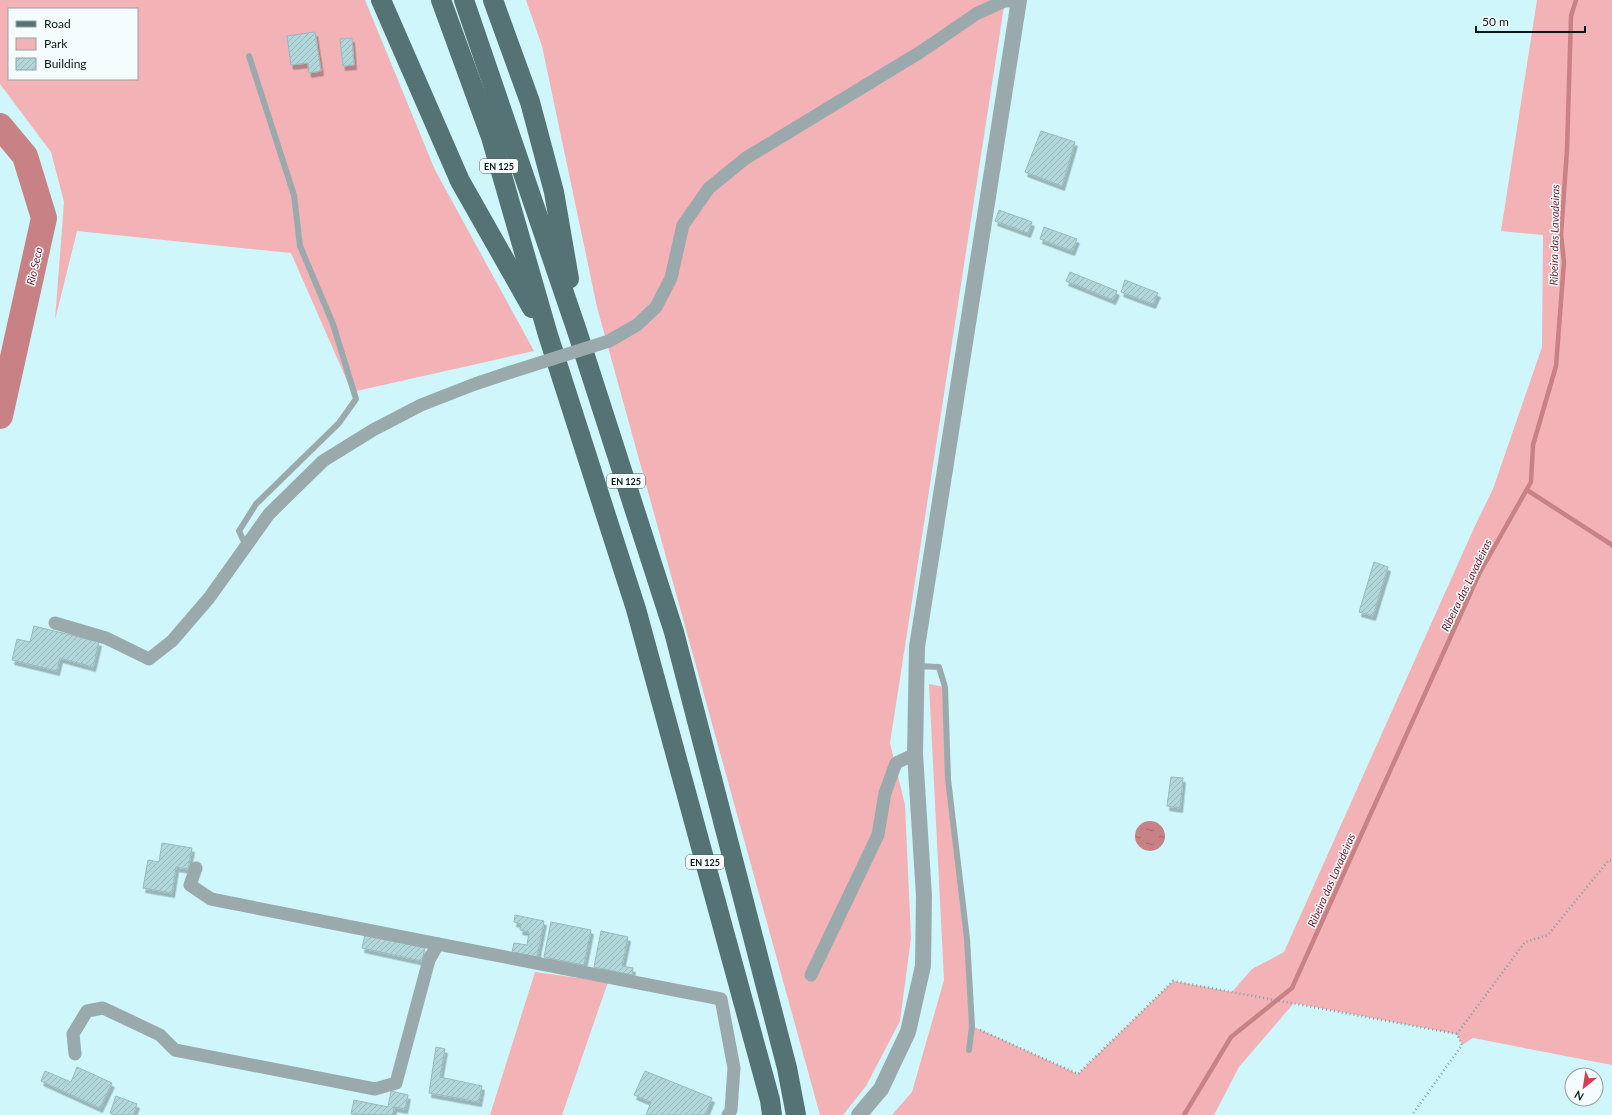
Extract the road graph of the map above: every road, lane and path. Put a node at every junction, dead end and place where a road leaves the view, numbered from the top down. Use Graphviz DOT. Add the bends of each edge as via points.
graph roads {
  1 [pos="381,0"];
  2 [pos="441,0"];
  3 [pos="464,0"];
  4 [pos="493,0"];
  5 [pos="1019,0"];
  6 [pos="249,56"];
  7 [pos="577,331"];
  8 [pos="548,335"];
  9 [pos="246,546"];
  10 [pos="55,623"];
  11 [pos="917,666"];
  12 [pos="915,754"];
  13 [pos="1612,860"];
  14 [pos="196,868"];
  15 [pos="438,944"];
  16 [pos="811,975"];
  17 [pos="972,1026"];
  18 [pos="1457,1034"];
  19 [pos="969,1050"];
  20 [pos="75,1054"];
  21 [pos="728,1115"];
  22 [pos="772,1115"];
  23 [pos="796,1115"];
  24 [pos="859,1115"];
  25 [pos="1412,1115"];
  1 -- 8 [label="main road" via="460,181"];
  2 -- 8 [label="main road, EN 125" via="491,137"];
  3 -- 7 [label="main road, EN 125"];
  4 -- 7 [label="main road" via="530,102 554,192"];
  5 -- 9 [label="street, bridge" via="1004,1 976,14 922,51 746,158 709,188 683,225 671,278 656,307 637,325 609,340 421,405 373,430 323,461 269,514"];
  5 -- 11 [label="street" via="917,647"];
  6 -- 9 [label="lane" via="294,195 300,246 333,324 356,399 339,423 256,504 239,531"];
  7 -- 23 [label="main road, EN 125" via="674,632 785,1060"];
  8 -- 22 [label="main road, EN 125" via="636,609"];
  9 -- 10 [label="street" via="172,641 149,660 106,638"];
  11 -- 12 [label="street"];
  11 -- 17 [label="lane" via="939,667 945,687 948,779 967,939"];
  12 -- 16 [label="street" via="896,763 885,793 878,835"];
  12 -- 24 [label="street" via="924,896 923,966 908,1032 881,1089"];
  13 -- 18 [label="path" via="1608,861 1548,935 1525,942"];
  14 -- 15 [label="street" via="190,885 211,899"];
  15 -- 20 [label="street" via="429,960 396,1083 375,1089 175,1050 160,1035 103,1008 87,1011 73,1034"];
  15 -- 21 [label="street" via="721,1000 734,1068 731,1110"];
  17 -- 18 [label="path" via="1078,1074 1173,981"];
  17 -- 19 [label="lane"];
  18 -- 25 [label="path" via="1462,1045"];
}
